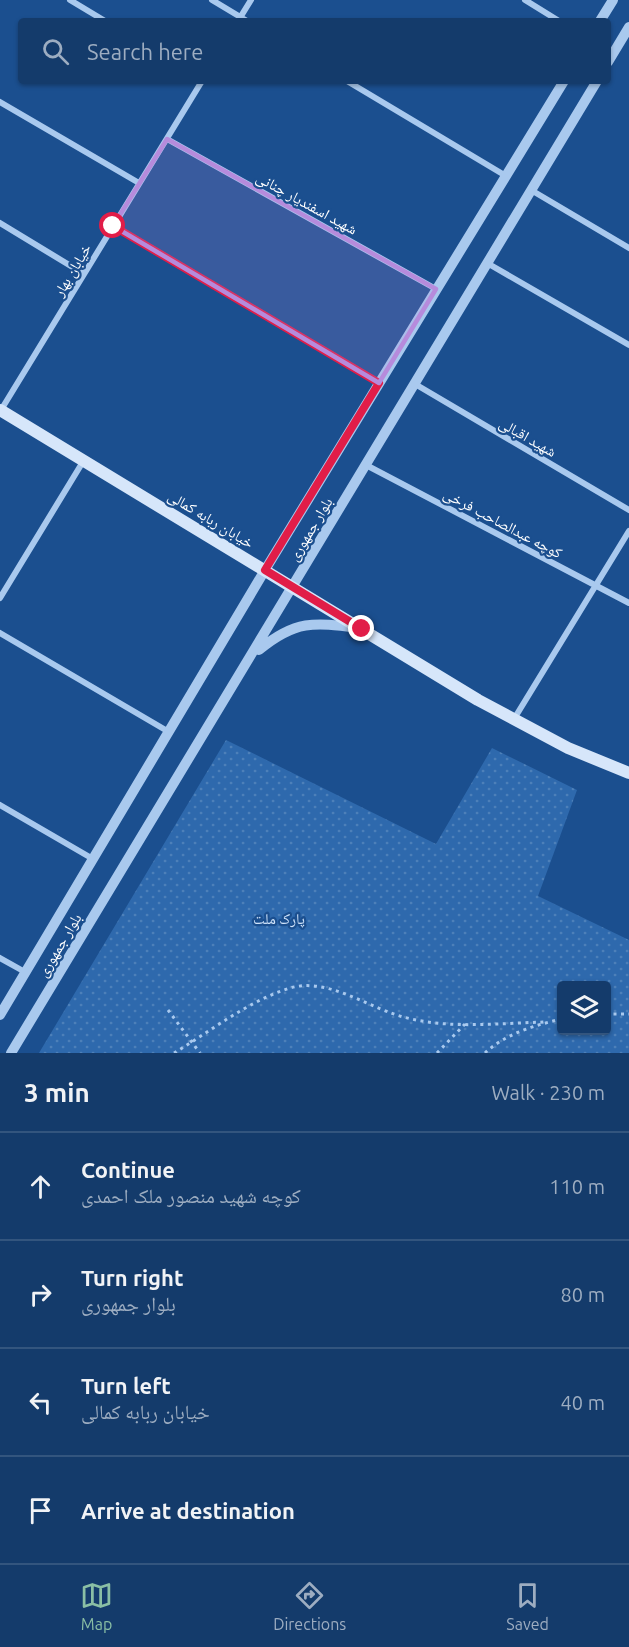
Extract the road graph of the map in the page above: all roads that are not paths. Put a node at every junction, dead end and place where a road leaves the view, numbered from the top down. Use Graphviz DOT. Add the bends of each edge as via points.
graph roads {
  1 [pos="70,0"];
  2 [pos="212,0"];
  3 [pos="251,0"];
  4 [pos="525,0"];
  5 [pos="613,0"];
  6 [pos="100,18"];
  7 [pos="239,18"];
  8 [pos="243,18"];
  9 [pos="554,18"];
  10 [pos="602,18"];
  11 [pos="629,27"];
  12 [pos="611,57"];
  13 [pos="200,84"];
  14 [pos="352,84"];
  15 [pos="562,84"];
  16 [pos="595,84"];
  17 [pos="0,102"];
  18 [pos="166,139"];
  19 [pos="506,176"];
  20 [pos="139,183"];
  21 [pos="531,190"];
  22 [pos="0,223"];
  23 [pos="113,226"];
  24 [pos="629,248"];
  25 [pos="487,263"];
  26 [pos="84,274"];
  27 [pos="436,289"];
  28 [pos="629,345"];
  29 [pos="379,383"];
  30 [pos="415,384"];
  31 [pos="0,410"];
  32 [pos="84,460"];
  33 [pos="366,465"];
  34 [pos="629,510"];
  35 [pos="629,531"];
  36 [pos="265,570"];
  37 [pos="596,585"];
  38 [pos="293,587"];
  39 [pos="0,598"];
  40 [pos="629,603"];
  41 [pos="362,629"];
  42 [pos="0,633"];
  43 [pos="252,656"];
  44 [pos="514,719"];
  45 [pos="169,732"];
  46 [pos="629,773"];
  47 [pos="0,805"];
  48 [pos="93,859"];
  49 [pos="0,958"];
  50 [pos="25,972"];
  51 [pos="0,1015"];
  52 [pos="11,1053"];
  1 -- 6 [label="street"];
  2 -- 7 [label="street"];
  3 -- 8 [label="street"];
  4 -- 9 [label="street"];
  5 -- 10 [label="street"];
  11 -- 12 [label="street"];
  13 -- 18 [label="street, خیابان بهار"];
  14 -- 19 [label="street"];
  15 -- 19 [label="street, بلوار جمهوری"];
  16 -- 21 [label="street, بلوار جمهوری"];
  17 -- 20 [label="street"];
  18 -- 20 [label="street, خیابان بهار"];
  18 -- 27 [label="street, شهید اسفندیار چنانی"];
  19 -- 27 [label="street, بلوار جمهوری"];
  20 -- 23 [label="street, خیابان بهار"];
  21 -- 24 [label="street"];
  21 -- 25 [label="street, بلوار جمهوری"];
  22 -- 26 [label="street"];
  23 -- 26 [label="street, خیابان بهار"];
  23 -- 29 [label="street"];
  25 -- 28 [label="street"];
  25 -- 30 [label="street, بلوار جمهوری"];
  26 -- 31 [label="street, خیابان بهار"];
  27 -- 29 [label="street, بلوار جمهوری"];
  29 -- 36 [label="street, بلوار جمهوری"];
  30 -- 33 [label="street, بلوار جمهوری"];
  30 -- 34 [label="street, شهید اقبالی"];
  31 -- 32 [label="main road, خیابان ربابه کمالی"];
  32 -- 36 [label="main road, خیابان ربابه کمالی"];
  32 -- 39 [label="street"];
  33 -- 37 [label="street, کوچه عبدالصاحب فرخی"];
  33 -- 38 [label="street, بلوار جمهوری"];
  35 -- 37 [label="street"];
  36 -- 38 [label="main road, خیابان ربابه کمالی"];
  36 -- 45 [label="street, بلوار جمهوری"];
  37 -- 40 [label="street, کوچه عبدالصاحب فرخی"];
  37 -- 44 [label="street"];
  38 -- 41 [label="main road, خیابان ربابه کمالی"];
  38 -- 43 [label="street, بلوار جمهوری"];
  41 -- 43 [label="street" via="320,623 297,626 272,639"];
  41 -- 44 [label="main road, خیابان ربابه کمالی"];
  42 -- 45 [label="street"];
  43 -- 52 [label="street, بلوار جمهوری"];
  44 -- 46 [label="main road, خیابان ربابه کمالی" via="568,748"];
  45 -- 48 [label="street, بلوار جمهوری"];
  47 -- 48 [label="street"];
  48 -- 50 [label="street, بلوار جمهوری"];
  49 -- 50 [label="street"];
  50 -- 51 [label="street, بلوار جمهوری"];
}
